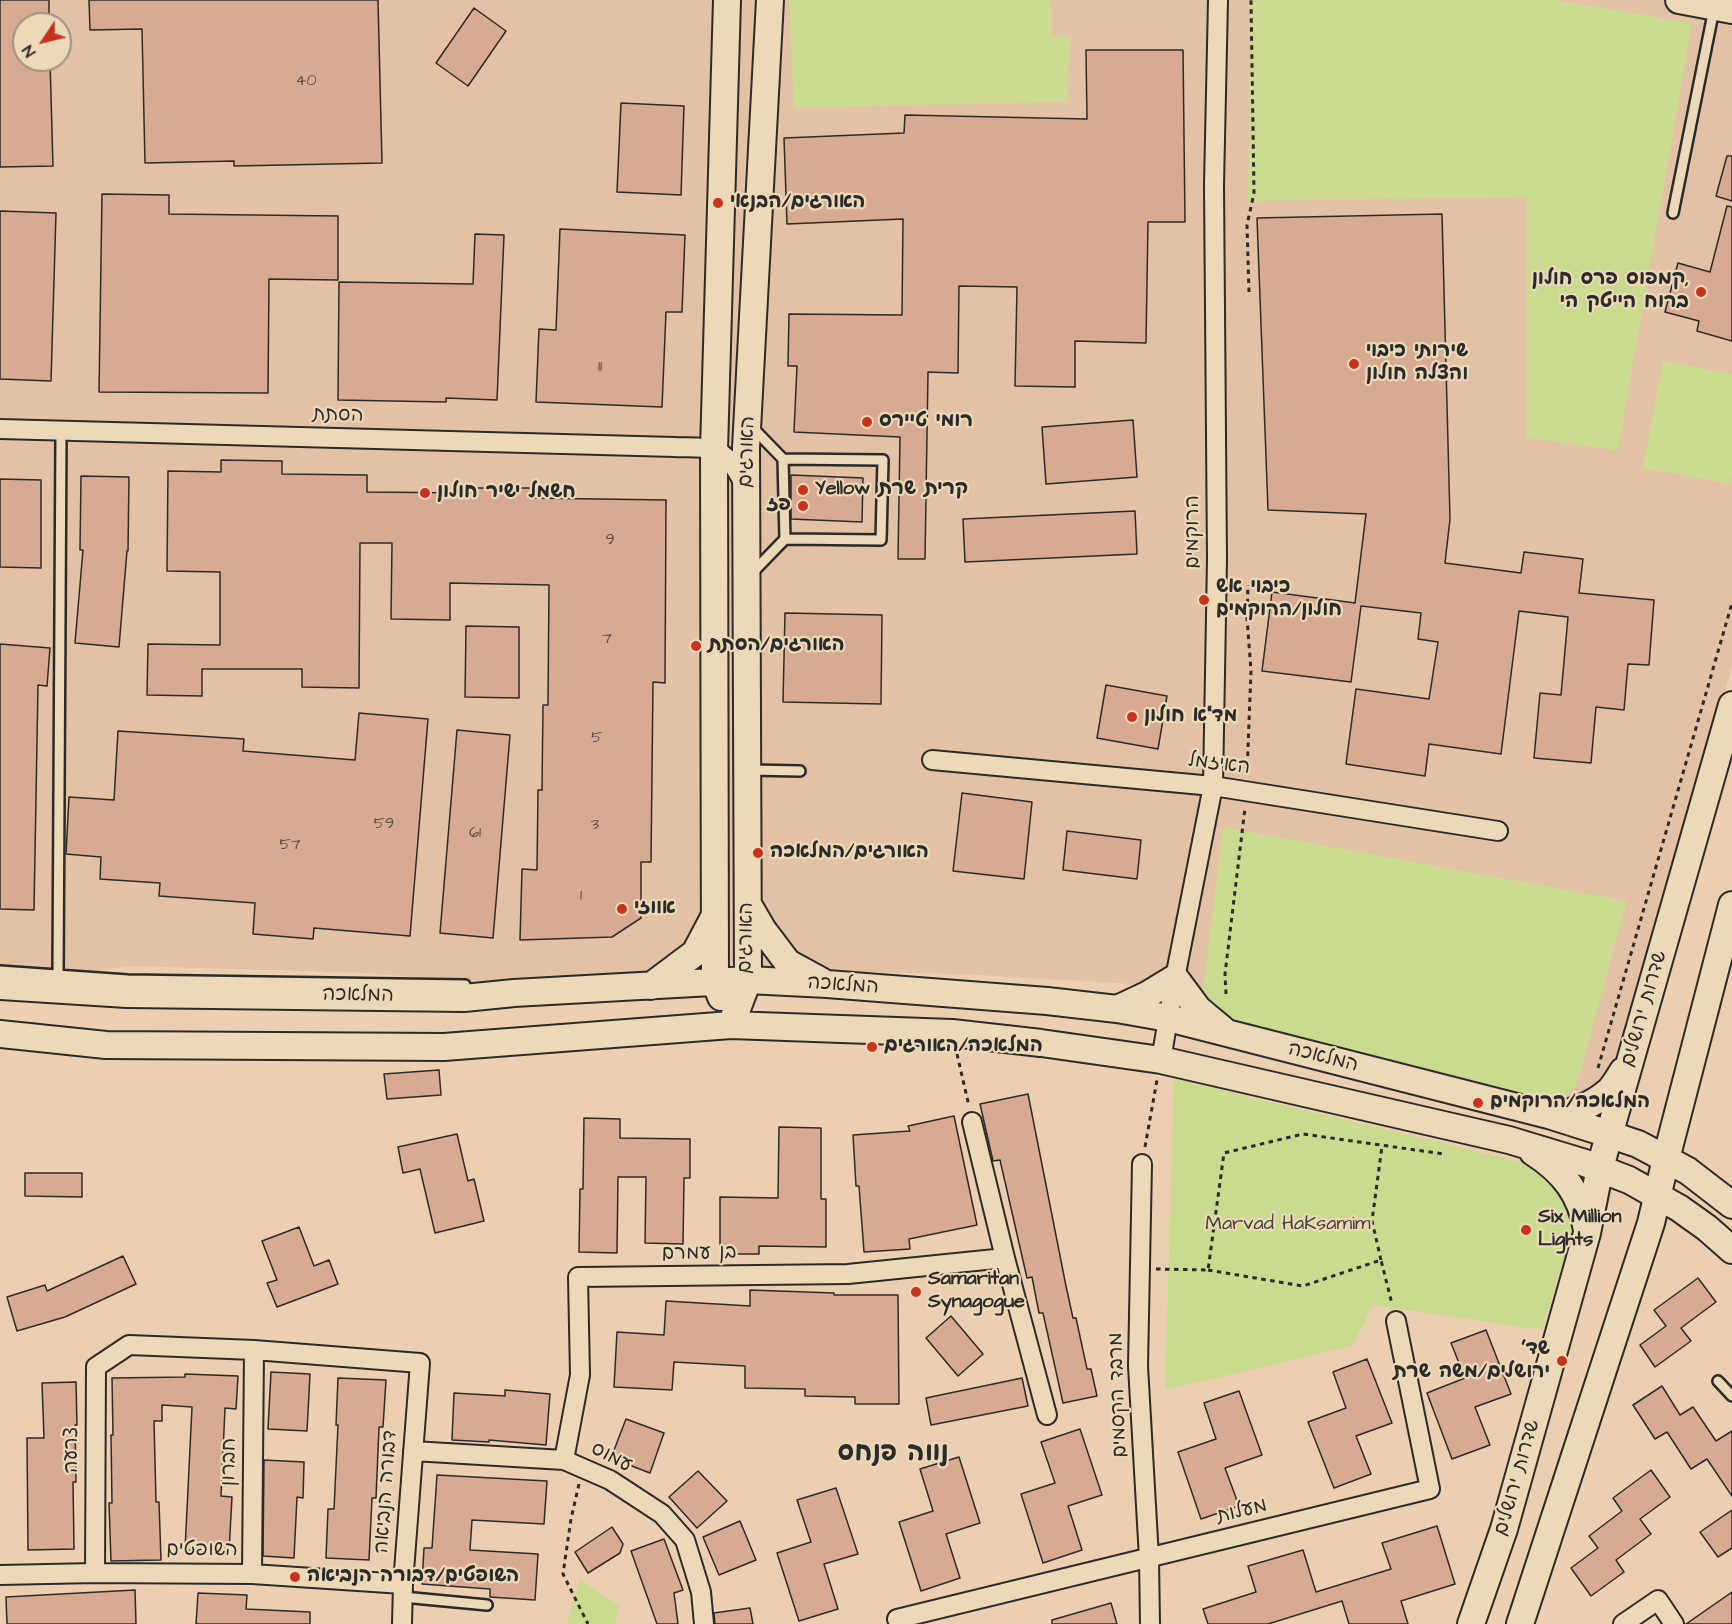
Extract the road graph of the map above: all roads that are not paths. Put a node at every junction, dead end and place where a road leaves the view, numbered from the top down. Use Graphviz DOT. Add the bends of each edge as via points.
graph roads {
  1 [pos="727,0"];
  2 [pos="770,0"];
  3 [pos="1218,0"];
  4 [pos="1679,0"];
  5 [pos="1723,9"];
  6 [pos="1673,213"];
  7 [pos="748,423"];
  8 [pos="0,429"];
  9 [pos="61,432"];
  10 [pos="783,459"];
  11 [pos="714,461"];
  12 [pos="746,488"];
  13 [pos="785,539"];
  14 [pos="746,579"];
  15 [pos="1732,705"];
  16 [pos="932,760"];
  17 [pos="747,770"];
  18 [pos="800,771"];
  19 [pos="1213,786"];
  20 [pos="1498,831"];
  21 [pos="748,904"];
  22 [pos="1732,904"];
  23 [pos="716,914"];
  24 [pos="0,971"];
  25 [pos="58,975"];
  26 [pos="1175,978"];
  27 [pos="748,980"];
  28 [pos="21,982"];
  29 [pos="715,982"];
  30 [pos="827,984"];
  31 [pos="651,986"];
  32 [pos="514,993"];
  33 [pos="1117,1009"];
  34 [pos="1168,1018"];
  35 [pos="731,1025"];
  36 [pos="1227,1033"];
  37 [pos="0,1034"];
  38 [pos="1161,1060"];
  39 [pos="1630,1061"];
  40 [pos="1552,1116"];
  41 [pos="972,1122"];
  42 [pos="1609,1135"];
  43 [pos="1509,1140"];
  44 [pos="1665,1159"];
  45 [pos="1142,1164"];
  46 [pos="1600,1168"];
  47 [pos="1658,1195"];
  48 [pos="1732,1205"];
  49 [pos="1587,1233"];
  50 [pos="1732,1250"];
  51 [pos="1005,1258"];
  52 [pos="1396,1321"];
  53 [pos="254,1350"];
  54 [pos="1718,1381"];
  55 [pos="1732,1396"];
  56 [pos="1047,1415"];
  57 [pos="413,1451"];
  58 [pos="564,1460"];
  59 [pos="1149,1558"];
  60 [pos="95,1573"];
  61 [pos="252,1574"];
  62 [pos="0,1575"];
  63 [pos="403,1591"];
  64 [pos="487,1605"];
  65 [pos="897,1619"];
  66 [pos="402,1624"];
  67 [pos="704,1624"];
  68 [pos="1150,1624"];
  69 [pos="1471,1624"];
  70 [pos="1520,1624"];
  71 [pos="1623,1624"];
  72 [pos="1674,1624"];
  1 -- 11 [label="main road, האורגים"];
  2 -- 7 [label="main road, האורגים"];
  3 -- 19 [label="street, הרוקמים"];
  4 -- 5 [label="main road"];
  5 -- 6 [label="lane"];
  7 -- 10 [label="lane"];
  7 -- 12 [label="main road, האורגים"];
  8 -- 9 [label="street, הסתת"];
  9 -- 11 [label="street, הסתת" via="675,447"];
  9 -- 25 [label="lane"];
  10 -- 13 [label="lane"];
  10 -- 13 [label="lane" via="883,460 881,540"];
  11 -- 12 [label="street" via="728,458"];
  11 -- 23 [label="main road, האורגים"];
  12 -- 14 [label="main road, האורגים"];
  13 -- 14 [label="lane"];
  14 -- 17 [label="main road, האורגים"];
  15 -- 39 [label="main road, שדרות ירושלים"];
  16 -- 19 [label="street, האיזמל"];
  17 -- 18 [label="lane"];
  17 -- 21 [label="main road, האורגים"];
  19 -- 20 [label="street, האיזמל"];
  19 -- 26 [label="street, הרוקמים"];
  21 -- 27 [label="main road, האורגים"];
  21 -- 30 [label="main road" via="789,963"];
  22 -- 44 [label="main road"];
  23 -- 29 [label="main road, האורגים"];
  23 -- 31 [label="main road" via="695,953"];
  24 -- 28 [label="lane"];
  25 -- 28 [label="lane"];
  25 -- 32 [label="lane" via="128,980 474,986"];
  26 -- 33 [label="main road"];
  26 -- 34 [label="street, הרוקמים"];
  26 -- 36 [label="main road" via="1198,1009"];
  27 -- 29 [label="main road, המלאכה"];
  27 -- 30 [label="main road, המלאכה"];
  27 -- 35 [label="main road, האורגים"];
  28 -- 32 [label="main road, המלאכה" via="127,994 464,998"];
  29 -- 31 [label="main road, המלאכה"];
  29 -- 35 [label="main road, האורגים"];
  30 -- 33 [label="main road, המלאכה"];
  31 -- 32 [label="main road, המלאכה"];
  33 -- 34 [label="main road, המלאכה"];
  34 -- 36 [label="main road, המלאכה"];
  34 -- 38 [label="street, הרוקמים"];
  35 -- 37 [label="main road, המלאכה" via="444,1047 106,1045"];
  35 -- 38 [label="main road, המלאכה" via="952,1033"];
  36 -- 40 [label="main road, המלאכה"];
  38 -- 43 [label="main road, המלאכה"];
  39 -- 40 [label="main road" via="1610,1090 1596,1100 1567,1114"];
  39 -- 42 [label="main road, שדרות ירושלים"];
  40 -- 42 [label="main road, המלאכה"];
  41 -- 51 [label="street"];
  42 -- 44 [label="main road, המלאכה" via="1638,1144"];
  42 -- 46 [label="main road, שדרות ירושלים"];
  43 -- 46 [label="main road, המלאכה"];
  43 -- 49 [label="main road" via="1551,1164 1563,1176 1578,1200"];
  44 -- 47 [label="main road"];
  44 -- 48 [label="main road, המלאכה"];
  45 -- 59 [label="street, מרבד הקסמים" via="1138,1366"];
  46 -- 47 [label="main road, המלאכה"];
  46 -- 49 [label="main road, שדרות ירושלים"];
  47 -- 50 [label="main road, המלאכה"];
  47 -- 70 [label="main road"];
  49 -- 69 [label="main road, שדרות ירושלים" via="1504,1529"];
  51 -- 56 [label="street"];
  51 -- 58 [label="street, בן עמרם" via="848,1274 578,1277 580,1375"];
  52 -- 59 [label="street, מעלות" via="1430,1489"];
  53 -- 57 [label="street, דבורה הנביאה" via="420,1363"];
  53 -- 60 [label="street, צרעה" via="129,1345 96,1367"];
  53 -- 61 [label="street, חברון"];
  54 -- 55 [label="lane"];
  57 -- 58 [label="street, עמוס"];
  57 -- 63 [label="street, דבורה הנביאה"];
  58 -- 67 [label="street, עמוס" via="610,1480 662,1514 685,1540 701,1593"];
  59 -- 65 [label="street, מעלות"];
  59 -- 68 [label="street, מרבד הקסמים"];
  60 -- 61 [label="street, השופטים"];
  60 -- 62 [label="street, השופטים"];
  61 -- 63 [label="street, השופטים"];
  63 -- 64 [label="lane"];
  63 -- 66 [label="street, דבורה הנביאה"];
  71 -- 72 [label="street" via="1658,1600"];
}
